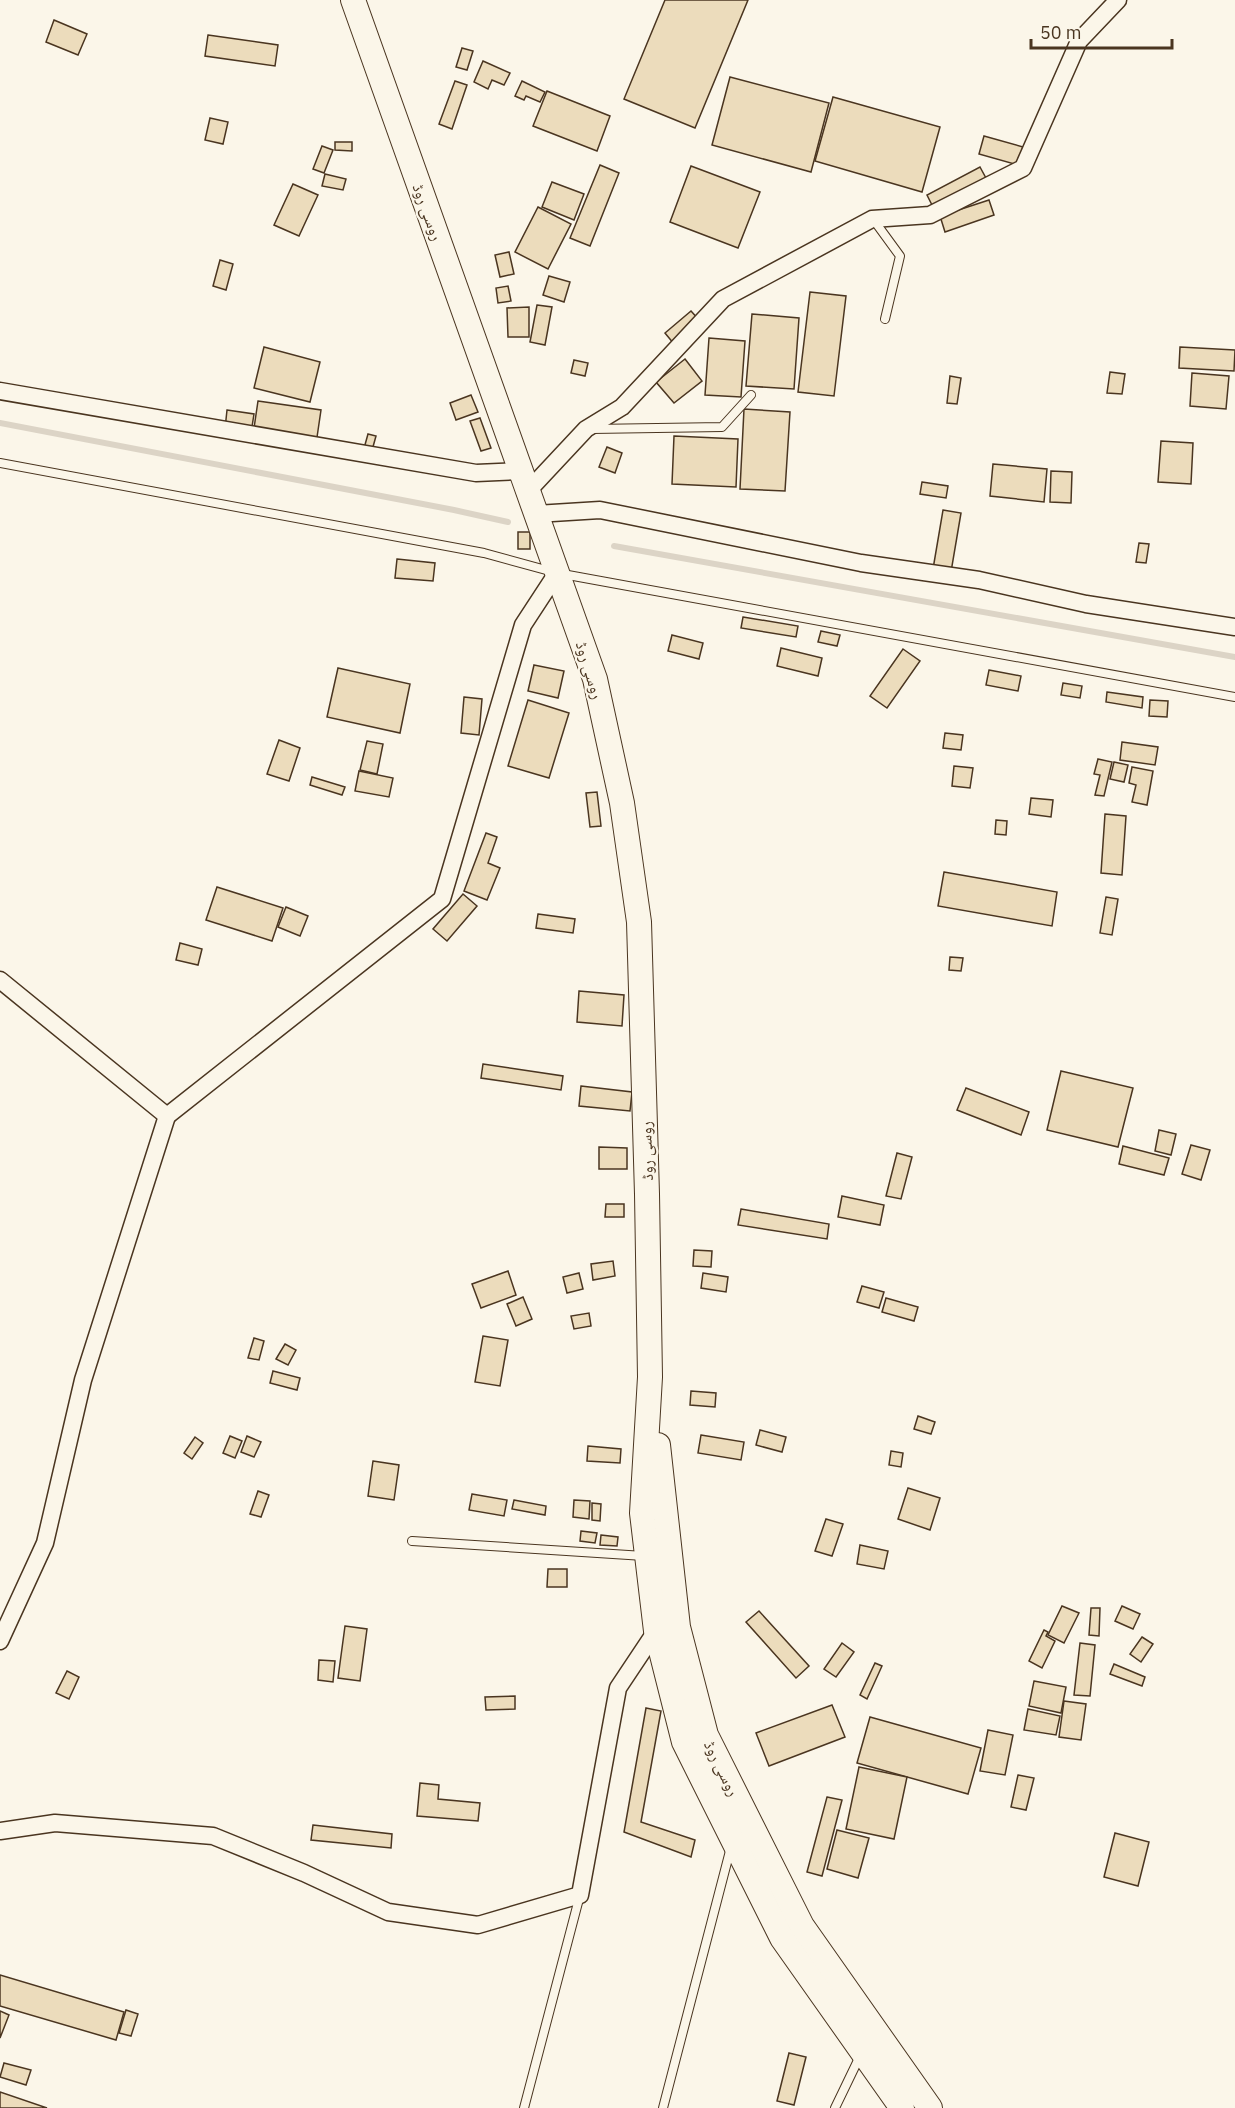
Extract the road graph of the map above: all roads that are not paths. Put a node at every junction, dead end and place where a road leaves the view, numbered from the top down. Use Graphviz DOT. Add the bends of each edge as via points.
graph roads {
  1 [pos="352,0"];
  2 [pos="1118,0"];
  3 [pos="873,219"];
  4 [pos="885,319"];
  5 [pos="0,391"];
  6 [pos="751,395"];
  7 [pos="586,429"];
  8 [pos="0,463"];
  9 [pos="524,481"];
  10 [pos="536,514"];
  11 [pos="557,573"];
  12 [pos="1235,627"];
  13 [pos="1235,698"];
  14 [pos="0,980"];
  15 [pos="166,1116"];
  16 [pos="650,1377"];
  17 [pos="412,1541"];
  18 [pos="647,1557"];
  19 [pos="656,1631"];
  20 [pos="0,1641"];
  21 [pos="0,1831"];
  22 [pos="733,1841"];
  23 [pos="580,1895"];
  24 [pos="862,2050"];
  25 [pos="524,2108"];
  26 [pos="663,2108"];
  27 [pos="835,2108"];
  28 [pos="902,2108"];
  29 [pos="930,2108"];
  1 -- 9 [label="main road, روسی روڈ"];
  2 -- 3 [label="street" via="1079,41 1023,168 930,215"];
  3 -- 4 [label="lane" via="900,256"];
  3 -- 7 [label="street" via="723,299 622,407"];
  5 -- 9 [label="street"];
  6 -- 7 [label="lane" via="722,427"];
  7 -- 9 [label="street"];
  8 -- 11 [label="lane" via="484,553"];
  9 -- 10 [label="main road, روسی روڈ"];
  10 -- 11 [label="main road, روسی روڈ"];
  10 -- 12 [label="street" via="600,510 861,563 979,580 1086,604"];
  11 -- 13 [label="lane"];
  11 -- 15 [label="street" via="522,625 442,899"];
  11 -- 16 [label="main road, روسی روڈ" via="595,680 622,803 639,922"];
  14 -- 15 [label="street"];
  15 -- 20 [label="street" via="83,1380 45,1544"];
  16 -- 18 [label="main road, روسی روڈ" via="642,1513"];
  16 -- 29 [label="main road, روسی روڈ" via="678,1627 706,1735 802,1926"];
  17 -- 18 [label="lane"];
  18 -- 19 [label="main road, روسی روڈ"];
  19 -- 22 [label="main road, روسی روڈ" via="684,1743"];
  19 -- 23 [label="street" via="618,1688"];
  21 -- 23 [label="street" via="55,1823 213,1836 388,1912 478,1925"];
  22 -- 24 [label="main road, روسی روڈ" via="782,1938"];
  22 -- 26 [label="lane"];
  23 -- 25 [label="lane"];
  24 -- 27 [label="lane"];
  24 -- 28 [label="main road, روسی روڈ"];
}
